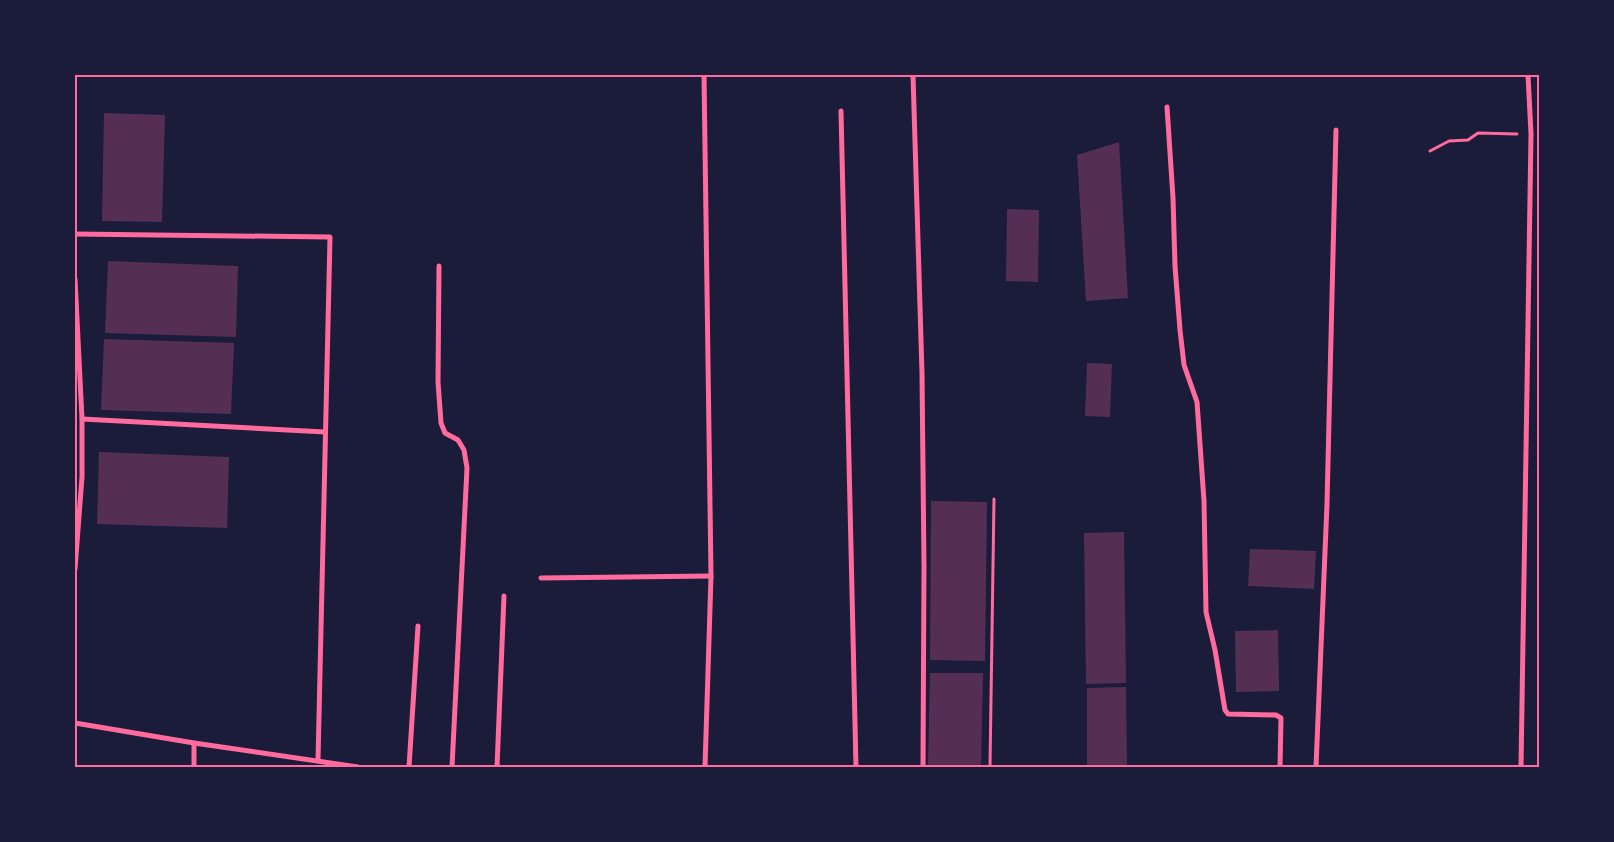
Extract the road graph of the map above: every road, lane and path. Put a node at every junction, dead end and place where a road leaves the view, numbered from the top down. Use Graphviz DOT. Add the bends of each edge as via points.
graph roads {
  1 [pos="704,75"];
  2 [pos="913,75"];
  3 [pos="1528,75"];
  4 [pos="1167,107"];
  5 [pos="841,111"];
  6 [pos="1336,130"];
  7 [pos="1531,134"];
  8 [pos="1430,151"];
  9 [pos="75,234"];
  10 [pos="439,266"];
  11 [pos="75,279"];
  12 [pos="82,419"];
  13 [pos="325,432"];
  14 [pos="994,499"];
  15 [pos="75,569"];
  16 [pos="711,576"];
  17 [pos="541,578"];
  18 [pos="504,596"];
  19 [pos="418,626"];
  20 [pos="75,723"];
  21 [pos="194,743"];
  22 [pos="318,760"];
  23 [pos="194,767"];
  24 [pos="358,767"];
  25 [pos="408,767"];
  26 [pos="452,767"];
  27 [pos="496,767"];
  28 [pos="705,767"];
  29 [pos="856,767"];
  30 [pos="923,767"];
  31 [pos="990,767"];
  32 [pos="1280,767"];
  33 [pos="1316,767"];
  34 [pos="1521,767"];
  1 -- 16 [label="street"];
  2 -- 30 [label="street" via="922,373"];
  3 -- 7 [label="street"];
  4 -- 32 [label="street" via="1180,330 1184,364 1197,402 1204,500 1206,612 1216,650 1225,710 1228,714 1281,718"];
  5 -- 29 [label="street"];
  6 -- 33 [label="street"];
  7 -- 8 [label="path" via="1478,133 1468,140 1449,141"];
  7 -- 34 [label="street"];
  9 -- 13 [label="street" via="330,237"];
  10 -- 26 [label="street" via="441,423 445,433 458,440 464,450 467,468"];
  11 -- 12 [label="street"];
  12 -- 13 [label="street"];
  12 -- 15 [label="street" via="82,477"];
  13 -- 22 [label="street"];
  14 -- 31 [label="path"];
  16 -- 17 [label="street"];
  16 -- 28 [label="street"];
  18 -- 27 [label="street"];
  19 -- 25 [label="street"];
  20 -- 21 [label="street"];
  21 -- 22 [label="street"];
  21 -- 23 [label="street"];
  22 -- 24 [label="street"];
}
